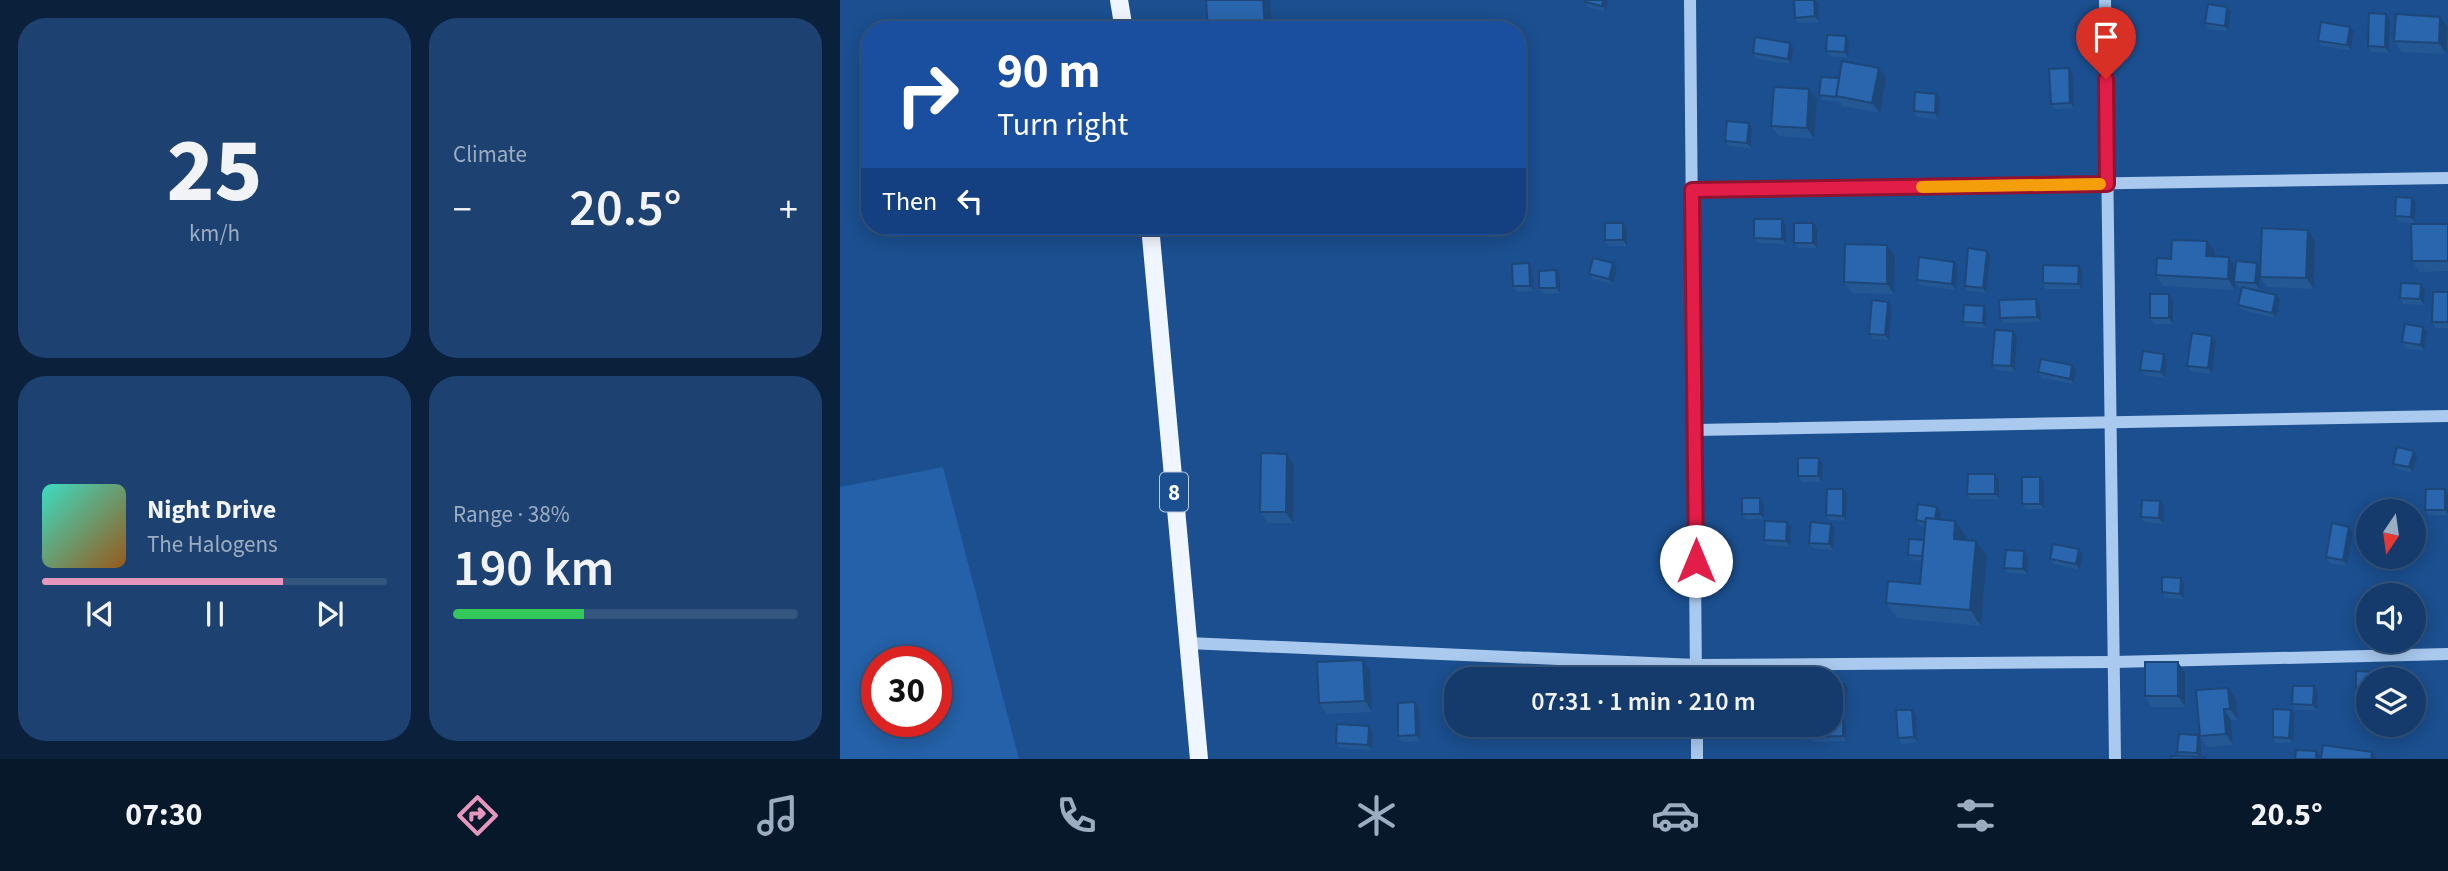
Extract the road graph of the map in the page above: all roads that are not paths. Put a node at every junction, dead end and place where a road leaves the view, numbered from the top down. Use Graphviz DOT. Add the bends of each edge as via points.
graph roads {
  1 [pos="1119,0"];
  2 [pos="1690,0"];
  3 [pos="2105,0"];
  4 [pos="1122,21"];
  5 [pos="2448,178"];
  6 [pos="2107,184"];
  7 [pos="1692,190"];
  8 [pos="1151,235"];
  9 [pos="2448,416"];
  10 [pos="2110,423"];
  11 [pos="1695,430"];
  12 [pos="1188,643"];
  13 [pos="2448,654"];
  14 [pos="2114,662"];
  15 [pos="1696,665"];
  16 [pos="1697,737"];
  17 [pos="1199,759"];
  18 [pos="1697,759"];
  19 [pos="2115,759"];
  1 -- 4 [label="main road"];
  2 -- 7 [label="street"];
  3 -- 6 [label="street"];
  5 -- 6 [label="street"];
  6 -- 7 [label="street"];
  6 -- 10 [label="street"];
  7 -- 11 [label="street"];
  8 -- 12 [label="main road, 8"];
  9 -- 10 [label="street"];
  10 -- 11 [label="street"];
  10 -- 14 [label="street"];
  11 -- 15 [label="street"];
  12 -- 15 [label="street"];
  12 -- 17 [label="main road, 8"];
  13 -- 14 [label="street"];
  14 -- 15 [label="street"];
  14 -- 19 [label="street"];
  16 -- 18 [label="street"];
}
